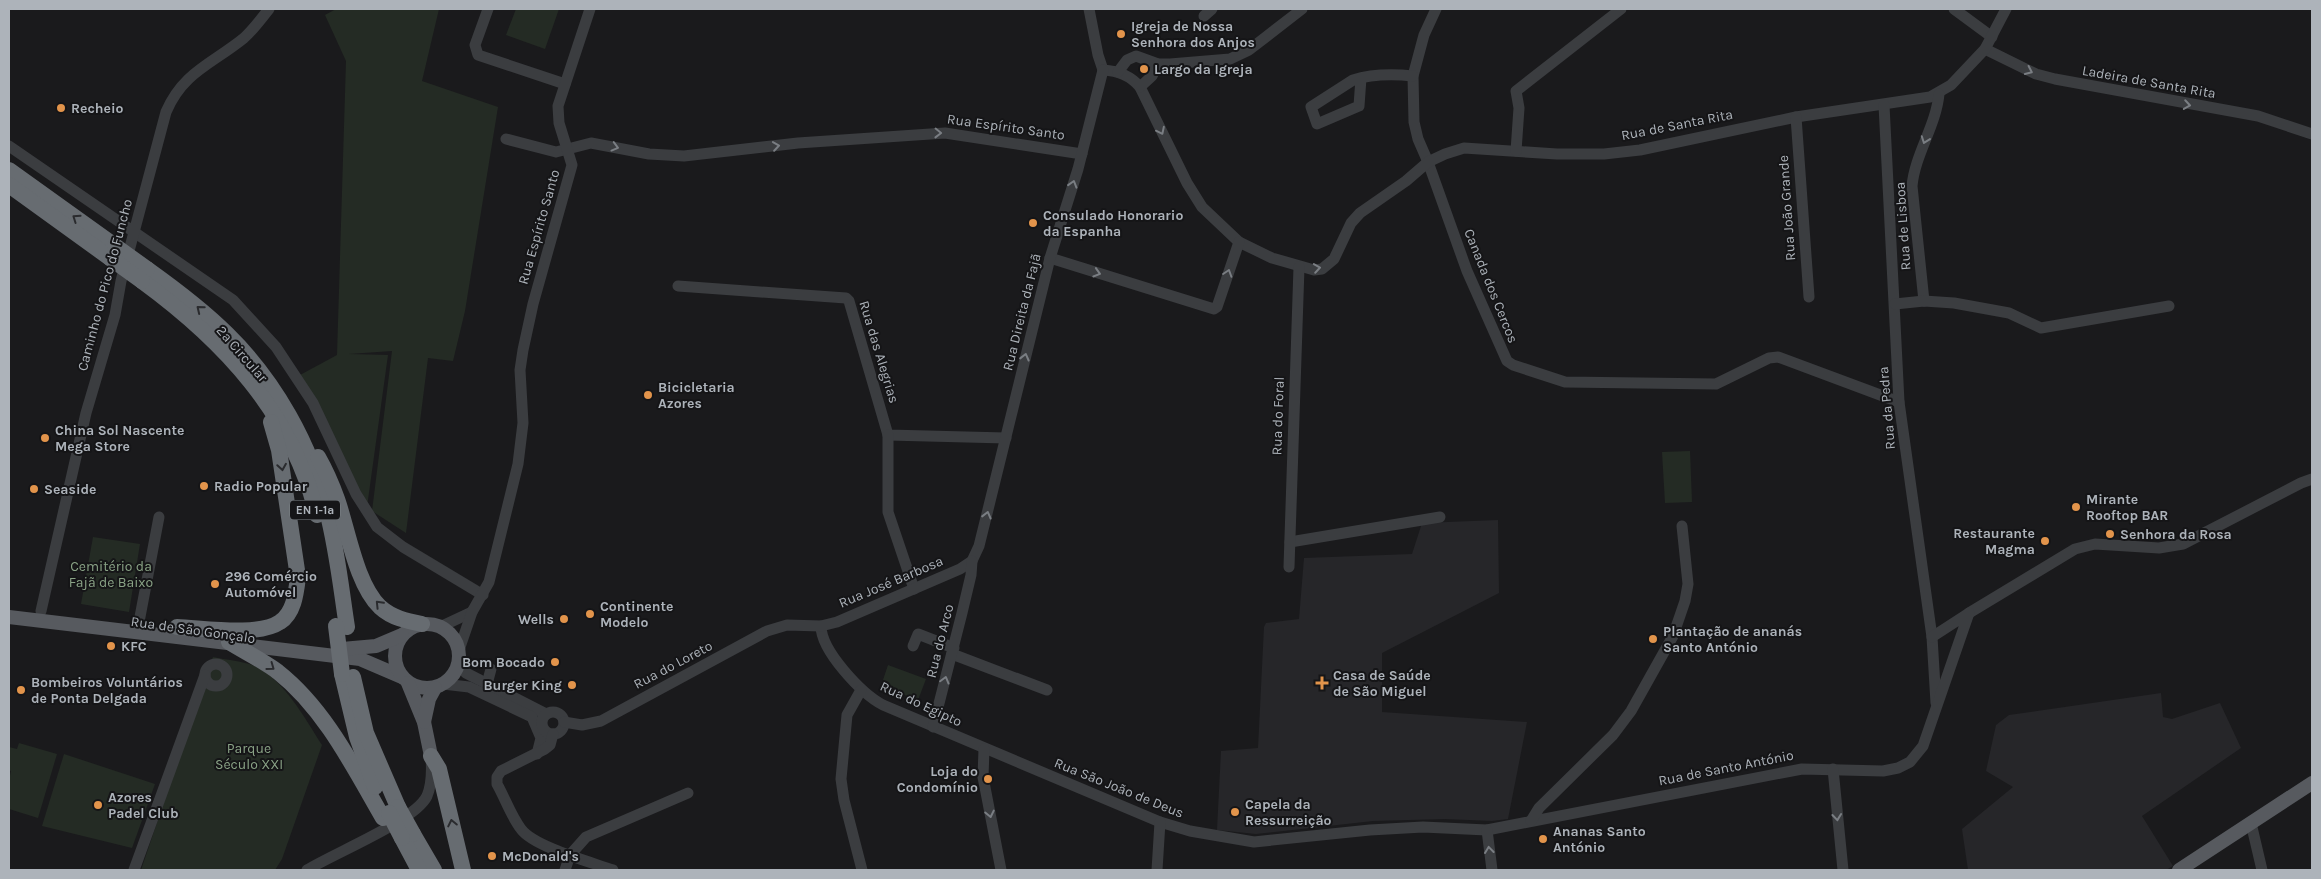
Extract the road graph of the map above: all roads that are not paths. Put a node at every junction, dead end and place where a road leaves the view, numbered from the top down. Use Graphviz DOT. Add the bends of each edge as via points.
graph roads {
  1 [pos="269,9"];
  2 [pos="488,9"];
  3 [pos="590,9"];
  4 [pos="1089,9"];
  5 [pos="1302,9"];
  6 [pos="1436,9"];
  7 [pos="1621,9"];
  8 [pos="1954,9"];
  9 [pos="2006,9"];
  10 [pos="1992,37"];
  11 [pos="1985,48"];
  12 [pos="1158,64"];
  13 [pos="1103,70"];
  14 [pos="1118,72"];
  15 [pos="1413,76"];
  16 [pos="1360,78"];
  17 [pos="565,84"];
  18 [pos="1140,87"];
  19 [pos="1939,94"];
  20 [pos="1884,105"];
  21 [pos="1796,117"];
  22 [pos="2312,134"];
  23 [pos="506,139"];
  24 [pos="9,146"];
  25 [pos="568,149"];
  26 [pos="1516,151"];
  27 [pos="1082,154"];
  28 [pos="1428,162"];
  29 [pos="9,170"];
  30 [pos="9,185"];
  31 [pos="134,232"];
  32 [pos="1239,242"];
  33 [pos="113,252"];
  34 [pos="1050,258"];
  35 [pos="1298,267"];
  36 [pos="144,275"];
  37 [pos="678,286"];
  38 [pos="1809,297"];
  39 [pos="1924,300"];
  40 [pos="1895,304"];
  41 [pos="2169,306"];
  42 [pos="267,402"];
  43 [pos="1899,402"];
  44 [pos="296,428"];
  45 [pos="888,435"];
  46 [pos="1006,438"];
  47 [pos="2312,479"];
  48 [pos="159,517"];
  49 [pos="1440,517"];
  50 [pos="1682,526"];
  51 [pos="1290,542"];
  52 [pos="972,561"];
  53 [pos="1289,567"];
  54 [pos="914,589"];
  55 [pos="483,595"];
  56 [pos="9,608"];
  57 [pos="41,611"];
  58 [pos="472,612"];
  59 [pos="1969,613"];
  60 [pos="9,617"];
  61 [pos="139,622"];
  62 [pos="422,624"];
  63 [pos="342,626"];
  64 [pos="821,626"];
  65 [pos="177,627"];
  66 [pos="440,627"];
  67 [pos="402,635"];
  68 [pos="1932,638"];
  69 [pos="229,642"];
  70 [pos="913,646"];
  71 [pos="458,650"];
  72 [pos="953,651"];
  73 [pos="458,665"];
  74 [pos="491,669"];
  75 [pos="205,675"];
  76 [pos="405,680"];
  77 [pos="487,684"];
  78 [pos="212,685"];
  79 [pos="439,686"];
  80 [pos="861,690"];
  81 [pos="1047,690"];
  82 [pos="198,694"];
  83 [pos="1936,707"];
  84 [pos="540,717"];
  85 [pos="424,722"];
  86 [pos="564,722"];
  87 [pos="933,727"];
  88 [pos="553,734"];
  89 [pos="984,749"];
  90 [pos="536,754"];
  91 [pos="431,756"];
  92 [pos="1833,769"];
  93 [pos="2312,783"];
  94 [pos="688,793"];
  95 [pos="390,813"];
  96 [pos="1531,821"];
  97 [pos="1160,822"];
  98 [pos="2250,823"];
  99 [pos="1487,830"];
  100 [pos="407,836"];
  101 [pos="570,855"];
  102 [pos="134,870"];
  103 [pos="307,870"];
  104 [pos="419,870"];
  105 [pos="434,870"];
  106 [pos="463,870"];
  107 [pos="564,870"];
  108 [pos="613,870"];
  109 [pos="862,870"];
  110 [pos="1001,870"];
  111 [pos="1157,870"];
  112 [pos="1492,870"];
  113 [pos="1843,870"];
  114 [pos="2179,870"];
  115 [pos="2262,870"];
  1 -- 31 [label="street, Caminho do Pico do Funcho" via="245,37 183,82 173,96"];
  2 -- 17 [label="street" via="475,50 482,56"];
  3 -- 17 [label="street"];
  4 -- 13 [label="street"];
  5 -- 12 [label="street" via="1249,50 1230,59"];
  6 -- 15 [label="street, Canada dos Cercos" via="1424,35"];
  7 -- 26 [label="street" via="1516,91 1519,108"];
  8 -- 10 [label="street"];
  9 -- 10 [label="street, Rua de Santa Rita"];
  10 -- 11 [label="street, Rua de Santa Rita"];
  11 -- 19 [label="street, Rua de Santa Rita"];
  11 -- 22 [label="street, Ladeira de Santa Rita, one-way" via="2055,80 2258,116"];
  12 -- 14 [label="street" via="1136,56 1127,60"];
  12 -- 18 [label="street" via="1152,76"];
  13 -- 14 [label="street"];
  13 -- 27 [label="street, Rua Direita da Fajã"];
  14 -- 18 [label="street"];
  15 -- 16 [label="street"];
  15 -- 28 [label="street, Canada dos Cercos" via="1414,122"];
  16 -- 16 [label="street" via="1311,106 1317,124 1360,106"];
  17 -- 25 [label="street" via="558,106 559,123"];
  18 -- 32 [label="street, one-way" via="1202,207"];
  19 -- 20 [label="street, Rua de Santa Rita"];
  19 -- 39 [label="street, Rua de Lisboa, one-way" via="1912,186"];
  20 -- 21 [label="street, Rua de Santa Rita"];
  20 -- 40 [label="street, Rua da Pedra"];
  21 -- 26 [label="street, Rua de Santa Rita" via="1640,150 1604,154"];
  21 -- 38 [label="street, Rua João Grande"];
  23 -- 25 [label="street" via="556,152"];
  24 -- 31 [label="street"];
  25 -- 27 [label="street, Rua Espírito Santo, one-way" via="600,143 635,152 684,156 930,132"];
  25 -- 55 [label="street, Rua Espírito Santo" via="571,173 523,350 520,370 523,423 518,464"];
  26 -- 28 [label="street, Rua de Santa Rita" via="1464,148"];
  34 -- 27 [label="street, Rua Direita da Fajã, one-way"];
  35 -- 28 [label="street, Rua de Santa Rita, one-way" via="1314,270 1328,265 1360,213"];
  28 -- 43 [label="street, Canada dos Cercos" via="1467,272 1510,364 1565,382 1716,384 1769,358 1778,357"];
  33 -- 29 [label="highway, 2ª Circular / EN 1-1ª, one-way"];
  30 -- 33 [label="highway, 2ª Circular / EN 1-1ª"];
  31 -- 55 [label="street" via="233,300 276,347 313,403 356,494 377,527 403,547"];
  31 -- 57 [label="street, Caminho do Pico do Funcho" via="86,413"];
  34 -- 32 [label="street, one-way" via="1214,309"];
  32 -- 35 [label="street"];
  33 -- 36 [label="highway, 2ª Circular / EN 1-1ª, bridge"];
  46 -- 34 [label="street, Rua Direita da Fajã, one-way"];
  35 -- 51 [label="street, Rua do Foral"];
  36 -- 42 [label="highway, 2ª Circular / EN 1-1ª" via="219,344"];
  44 -- 36 [label="highway, 2ª Circular / EN 1-1ª, one-way" via="272,390 228,334 203,312"];
  37 -- 45 [label="street, Rua das Alegrias" via="846,298"];
  39 -- 40 [label="street"];
  39 -- 41 [label="street" via="2002,311 2041,328"];
  40 -- 43 [label="street, Rua da Pedra"];
  42 -- 63 [label="highway, 2ª Circular / EN 1-1ª" via="303,473 316,512"];
  42 -- 65 [label="highway, one-way" via="279,450 298,577 296,597 279,623 262,630"];
  43 -- 68 [label="street, Rua da Pedra"];
  62 -- 44 [label="highway, one-way" via="394,616 373,598 364,582 328,475 310,441"];
  44 -- 63 [label="highway, 2ª Circular / EN 1-1ª" via="314,468 327,510"];
  45 -- 46 [label="street"];
  45 -- 54 [label="street" via="888,512"];
  52 -- 46 [label="street, Rua Direita da Fajã, one-way" via="979,546"];
  47 -- 59 [label="street" via="2183,544 2159,548 2095,544 2075,549"];
  48 -- 61 [label="street"];
  49 -- 51 [label="street"];
  50 -- 96 [label="street" via="1688,584 1672,636 1618,729 1539,808"];
  51 -- 53 [label="street, Rua do Foral"];
  52 -- 54 [label="street, Rua José Barbosa"];
  52 -- 72 [label="street, Rua do Arco"];
  54 -- 64 [label="street, Rua José Barbosa"];
  55 -- 58 [label="street, Rua Espírito Santo"];
  56 -- 57 [label="main road, Rua de São Gonçalo"];
  57 -- 61 [label="main road, Rua de São Gonçalo"];
  58 -- 66 [label="street"];
  58 -- 71 [label="street, Rua Espírito Santo"];
  59 -- 68 [label="street"];
  59 -- 83 [label="street, Rua de Santo António"];
  60 -- 69 [label="main road, Rua de São Gonçalo"];
  61 -- 65 [label="main road, Rua de São Gonçalo"];
  62 -- 66 [label="main road"];
  62 -- 67 [label="main road"];
  63 -- 95 [label="highway, EN 1-1ª, bridge" via="348,704 364,762"];
  64 -- 80 [label="street, Rua do Egipto" via="824,640"];
  64 -- 86 [label="street, Rua do Loreto" via="796,624 767,632 601,721 582,725"];
  65 -- 67 [label="main road, Rua de São Gonçalo" via="320,647 359,649"];
  66 -- 71 [label="main road" via="452,636"];
  67 -- 76 [label="main road" via="394,652 397,669"];
  68 -- 83 [label="street, Rua da Pedra"];
  69 -- 76 [label="main road, Rua de São Gonçalo" via="360,659"];
  69 -- 95 [label="highway, one-way" via="280,673 317,713"];
  70 -- 72 [label="street" via="918,634"];
  71 -- 73 [label="main road"];
  72 -- 81 [label="street"];
  87 -- 72 [label="street, Rua do Arco, one-way"];
  73 -- 77 [label="street"];
  73 -- 79 [label="main road" via="450,679"];
  74 -- 77 [label="street"];
  75 -- 78 [label="street"];
  75 -- 78 [label="street" via="208,667 214,664 226,670 225,682"];
  75 -- 82 [label="street"];
  76 -- 79 [label="main road" via="416,687"];
  76 -- 85 [label="main road"];
  77 -- 84 [label="street"];
  78 -- 82 [label="street"];
  79 -- 84 [label="street" via="469,687"];
  79 -- 85 [label="main road" via="429,699"];
  80 -- 87 [label="street, Rua do Egipto" via="877,702"];
  80 -- 109 [label="street" via="847,715 841,779"];
  82 -- 102 [label="street"];
  83 -- 92 [label="street, Rua de Santo António" via="1923,746 1910,762 1883,771"];
  84 -- 86 [label="street" via="558,713"];
  84 -- 88 [label="street" via="544,730"];
  84 -- 90 [label="street" via="541,738"];
  85 -- 91 [label="main road"];
  86 -- 88 [label="street" via="562,729"];
  87 -- 89 [label="street, Rua do Egipto"];
  88 -- 90 [label="street" via="550,745"];
  89 -- 97 [label="street, Rua São João de Deus"];
  89 -- 110 [label="street, one-way" via="982,777"];
  90 -- 101 [label="street" via="501,771 497,784 528,836"];
  91 -- 103 [label="street" via="431,785 420,806"];
  106 -- 91 [label="highway, one-way" via="439,769"];
  92 -- 96 [label="street, Rua de Santo António" via="1802,769"];
  92 -- 113 [label="street, one-way"];
  93 -- 98 [label="main road"];
  94 -- 101 [label="street" via="586,837"];
  95 -- 100 [label="highway, EN 1-1ª, bridge"];
  96 -- 99 [label="street, Rua de Santo António"];
  97 -- 99 [label="street, Rua São João de Deus" via="1190,831 1254,842 1396,829"];
  97 -- 111 [label="street"];
  98 -- 114 [label="main road"];
  98 -- 115 [label="street"];
  112 -- 99 [label="street, one-way"];
  100 -- 104 [label="highway, EN 1-1ª"];
  100 -- 105 [label="highway, EN 1-1ª"];
  101 -- 107 [label="street"];
  101 -- 108 [label="street"];
}
